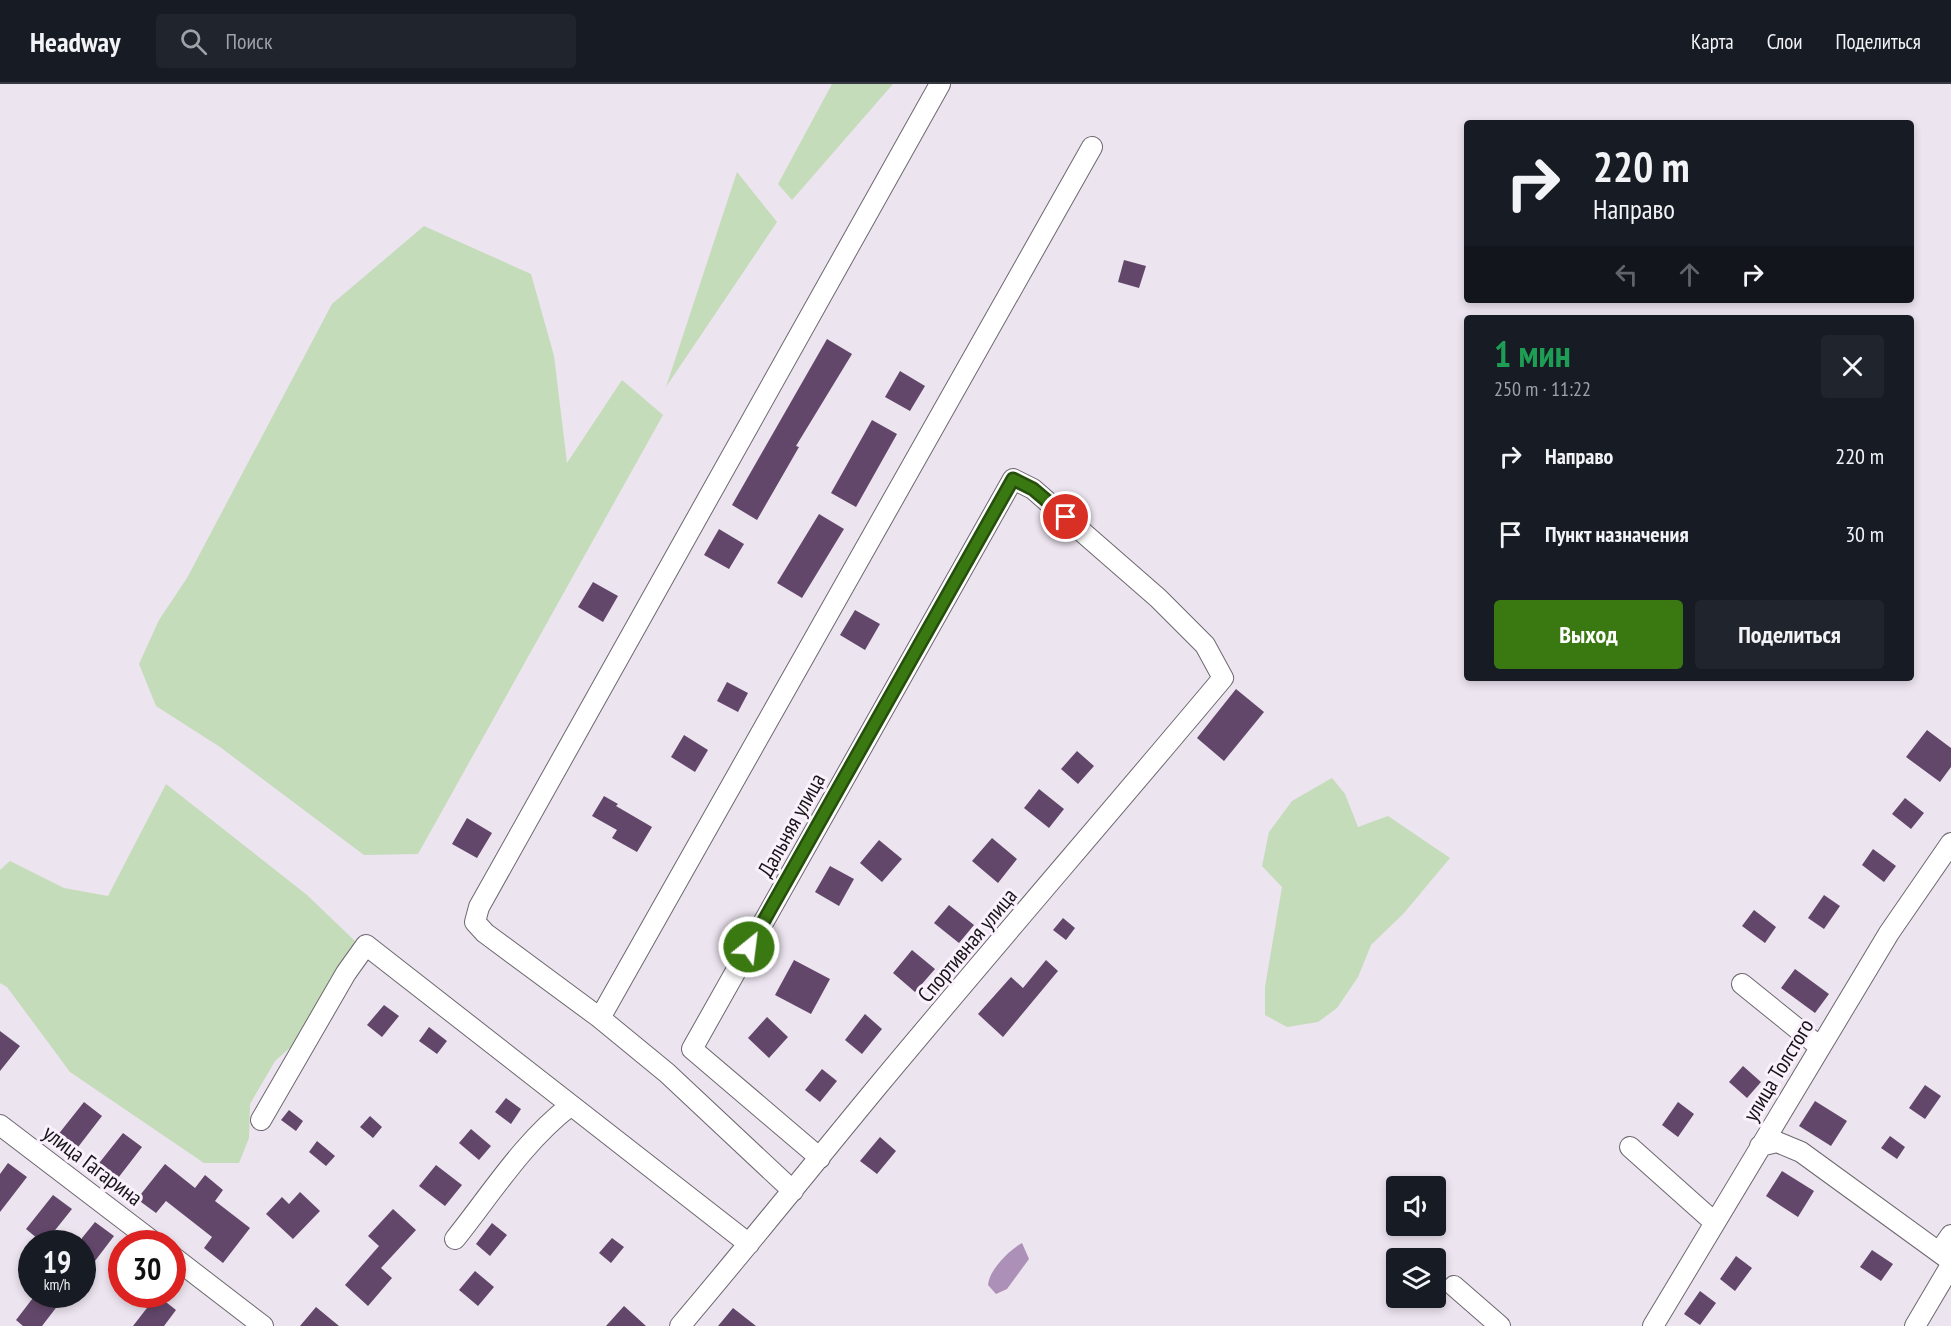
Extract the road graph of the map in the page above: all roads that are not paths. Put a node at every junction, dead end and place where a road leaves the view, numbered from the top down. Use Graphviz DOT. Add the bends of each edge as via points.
graph roads {
  1 [pos="940,84"];
  2 [pos="1092,147"];
  3 [pos="1013,479"];
  4 [pos="1951,843"];
  5 [pos="1742,984"];
  6 [pos="600,1018"];
  7 [pos="1820,1047"];
  8 [pos="570,1106"];
  9 [pos="261,1120"];
  10 [pos="0,1125"];
  11 [pos="1760,1146"];
  12 [pos="1629,1147"];
  13 [pos="820,1158"];
  14 [pos="793,1191"];
  15 [pos="1714,1222"];
  16 [pos="138,1230"];
  17 [pos="1951,1235"];
  18 [pos="455,1239"];
  19 [pos="749,1244"];
  20 [pos="1947,1259"];
  21 [pos="186,1267"];
  22 [pos="1454,1286"];
  23 [pos="263,1326"];
  24 [pos="680,1326"];
  25 [pos="1500,1326"];
  26 [pos="1653,1326"];
  27 [pos="1915,1326"];
  1 -- 6 [label="street" via="479,908 475,922 485,933"];
  2 -- 6 [label="street"];
  3 -- 13 [label="street, Дальняя улица" via="692,1049"];
  3 -- 13 [label="street, Спортивная улица" via="1033,489 1158,598 1205,645 1223,678"];
  4 -- 7 [label="street, улица Толстого" via="1889,933"];
  5 -- 7 [label="street"];
  6 -- 14 [label="street" via="667,1073"];
  7 -- 11 [label="street, улица Толстого"];
  8 -- 9 [label="street" via="366,945 346,972"];
  8 -- 18 [label="street" via="531,1143"];
  8 -- 19 [label="street"];
  10 -- 16 [label="street, улица Гагарина"];
  11 -- 15 [label="street, улица Толстого"];
  11 -- 20 [label="street" via="1777,1142 1801,1152"];
  12 -- 15 [label="street"];
  13 -- 14 [label="street, Спортивная улица"];
  14 -- 19 [label="street, Спортивная улица"];
  15 -- 26 [label="street, улица Толстого"];
  17 -- 20 [label="street"];
  19 -- 24 [label="street, Спортивная улица"];
  20 -- 27 [label="street"];
  21 -- 23 [label="street"];
  22 -- 25 [label="street"];
}
